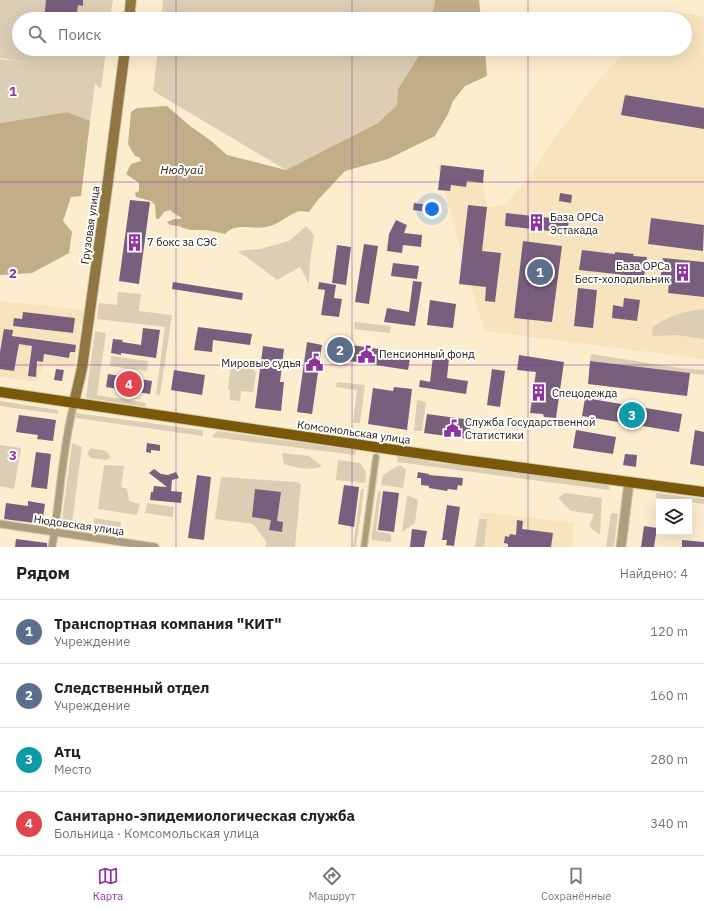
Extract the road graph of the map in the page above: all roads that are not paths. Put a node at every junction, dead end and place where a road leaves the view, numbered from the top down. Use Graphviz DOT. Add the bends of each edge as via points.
graph roads {
  1 [pos="131,0"];
  2 [pos="130,12"];
  3 [pos="124,56"];
  4 [pos="0,392"];
  5 [pos="74,403"];
  6 [pos="376,458"];
  7 [pos="629,482"];
  8 [pos="704,492"];
  9 [pos="0,524"];
  10 [pos="54,533"];
  11 [pos="52,547"];
  12 [pos="155,547"];
  13 [pos="364,547"];
  14 [pos="621,547"];
  1 -- 2 [label="main road"];
  3 -- 5 [label="main road, Грузовая улица" via="82,368"];
  4 -- 5 [label="main road, Комсомольская улица"];
  5 -- 7 [label="main road, Комсомольская улица"];
  5 -- 10 [label="street" via="69,420"];
  6 -- 13 [label="street"];
  7 -- 8 [label="main road, Комсомольская улица"];
  7 -- 14 [label="street"];
  9 -- 10 [label="street, Нюдовская улица"];
  10 -- 11 [label="street"];
  10 -- 12 [label="street, Нюдовская улица"];
}
